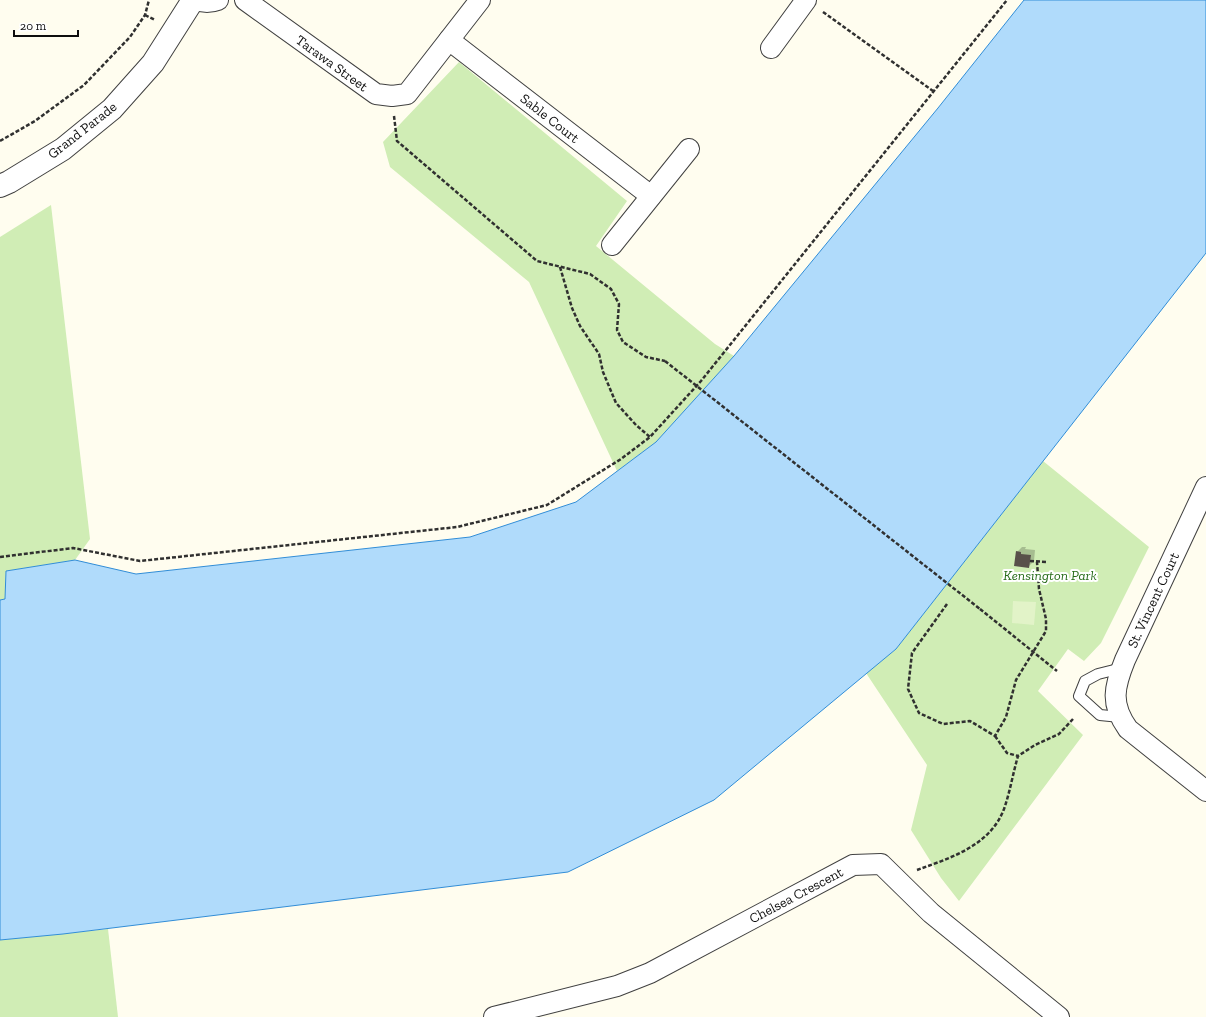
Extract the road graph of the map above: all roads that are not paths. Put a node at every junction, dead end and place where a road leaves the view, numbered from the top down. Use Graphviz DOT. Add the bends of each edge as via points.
graph roads {
  1 [pos="192,0"];
  2 [pos="196,0"];
  3 [pos="218,0"];
  4 [pos="245,0"];
  5 [pos="480,0"];
  6 [pos="813,5"];
  7 [pos="449,40"];
  8 [pos="771,48"];
  9 [pos="689,149"];
  10 [pos="0,186"];
  11 [pos="651,196"];
  12 [pos="612,245"];
  13 [pos="1206,487"];
  14 [pos="1122,668"];
  15 [pos="1120,717"];
  16 [pos="1206,791"];
  17 [pos="494,1017"];
  18 [pos="1060,1017"];
  1 -- 10 [label="street, Grand Parade" via="153,63 112,109 63,149"];
  2 -- 3 [label="street"];
  4 -- 7 [label="street, Tarawa Street" via="376,94 407,94"];
  5 -- 7 [label="street"];
  6 -- 8 [label="street"];
  7 -- 11 [label="street, Sable Court"];
  9 -- 11 [label="street"];
  11 -- 12 [label="street"];
  13 -- 14 [label="street, St. Vincent Court"];
  14 -- 15 [label="street, St. Vincent Court" via="1117,680 1115,697"];
  14 -- 15 [label="lane" via="1098,674 1085,681 1079,696 1100,715"];
  15 -- 16 [label="street" via="1128,729"];
  17 -- 18 [label="street, Chelsea Crescent" via="617,986 650,973 853,864 881,864 931,913"];
}
